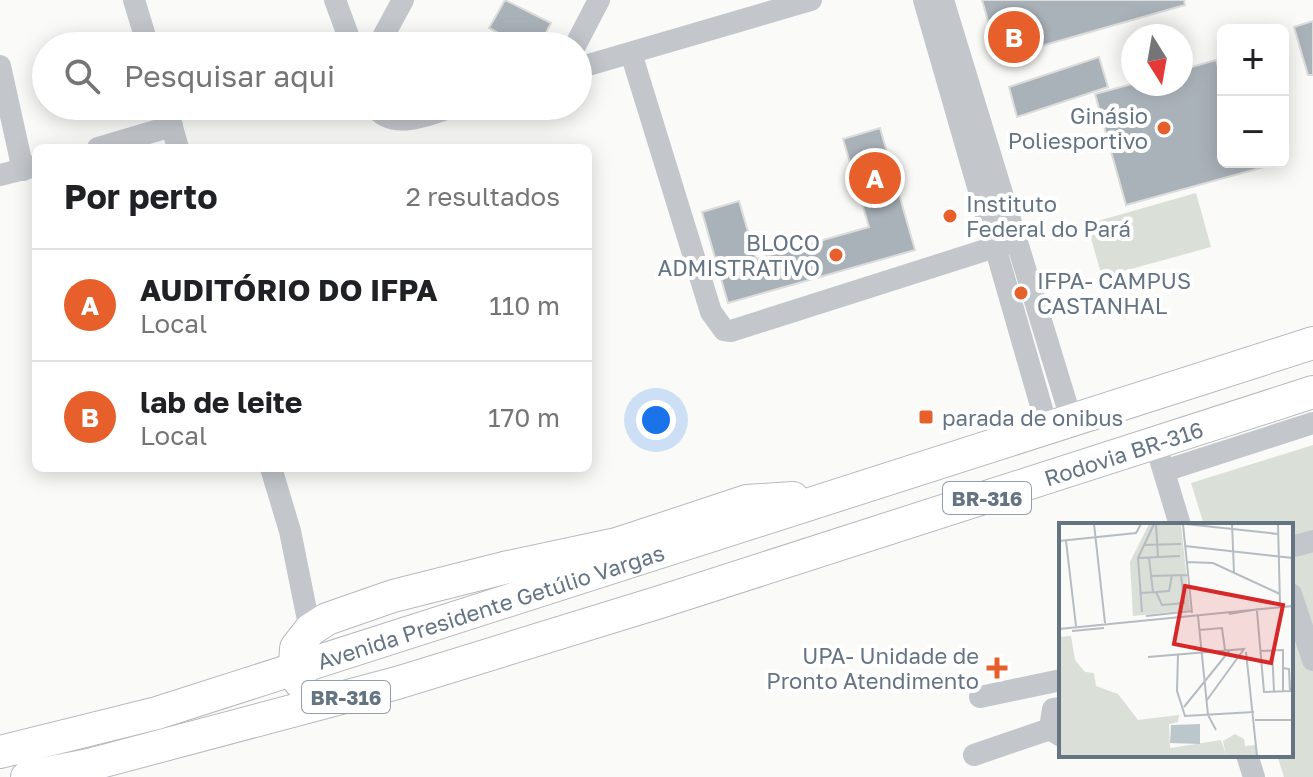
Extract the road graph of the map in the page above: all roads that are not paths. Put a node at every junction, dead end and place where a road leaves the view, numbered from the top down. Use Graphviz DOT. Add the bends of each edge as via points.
graph roads {
  1 [pos="134,0"];
  2 [pos="335,0"];
  3 [pos="403,0"];
  4 [pos="599,0"];
  5 [pos="811,0"];
  6 [pos="924,0"];
  7 [pos="943,0"];
  8 [pos="144,32"];
  9 [pos="347,32"];
  10 [pos="386,32"];
  11 [pos="582,32"];
  12 [pos="631,53"];
  13 [pos="592,64"];
  14 [pos="0,66"];
  15 [pos="172,127"];
  16 [pos="112,144"];
  17 [pos="29,168"];
  18 [pos="0,175"];
  19 [pos="1007,244"];
  20 [pos="1313,343"];
  21 [pos="1313,392"];
  22 [pos="1313,423"];
  23 [pos="1060,426"];
  24 [pos="1160,457"];
  25 [pos="272,472"];
  26 [pos="841,496"];
  27 [pos="1179,523"];
  28 [pos="1313,541"];
  29 [pos="1293,546"];
  30 [pos="1293,600"];
  31 [pos="660,602"];
  32 [pos="310,630"];
  33 [pos="1313,660"];
  34 [pos="295,667"];
  35 [pos="1054,682"];
  36 [pos="980,697"];
  37 [pos="320,703"];
  38 [pos="1056,721"];
  39 [pos="0,752"];
  40 [pos="974,755"];
  41 [pos="1248,757"];
  42 [pos="28,777"];
  43 [pos="1254,777"];
  1 -- 8 [label="street"];
  2 -- 9 [label="street"];
  3 -- 10 [label="street"];
  4 -- 11 [label="street"];
  5 -- 12 [label="street"];
  6 -- 19 [label="street"];
  7 -- 19 [label="street"];
  12 -- 13 [label="street"];
  12 -- 19 [label="street" via="711,312 724,330"];
  14 -- 17 [label="street"];
  15 -- 16 [label="street"];
  17 -- 18 [label="street"];
  19 -- 23 [label="street"];
  20 -- 23 [label="highway, Rodovia BR-316 / BR-316"];
  21 -- 24 [label="highway, Rodovia BR-316 / BR-316"];
  22 -- 24 [label="street"];
  23 -- 26 [label="highway, Rodovia BR-316 / BR-316"];
  24 -- 27 [label="street"];
  24 -- 31 [label="highway, Rodovia BR-316 / BR-316"];
  25 -- 32 [label="street"];
  26 -- 32 [label="highway" via="747,501 617,544 393,596"];
  26 -- 34 [label="highway, Avenida Presidente Getúlio Vargas / BR-316"];
  28 -- 29 [label="street"];
  30 -- 33 [label="street"];
  31 -- 37 [label="highway, Avenida Presidente Getúlio Vargas / BR-316"];
  32 -- 34 [label="highway" via="296,648"];
  34 -- 37 [label="highway" via="300,682"];
  34 -- 39 [label="highway, Avenida Presidente Getúlio Vargas / BR-316" via="157,713"];
  35 -- 36 [label="street"];
  35 -- 38 [label="street"];
  37 -- 42 [label="highway, Avenida Presidente Getúlio Vargas / BR-316"];
  38 -- 40 [label="street"];
  41 -- 43 [label="street"];
}
